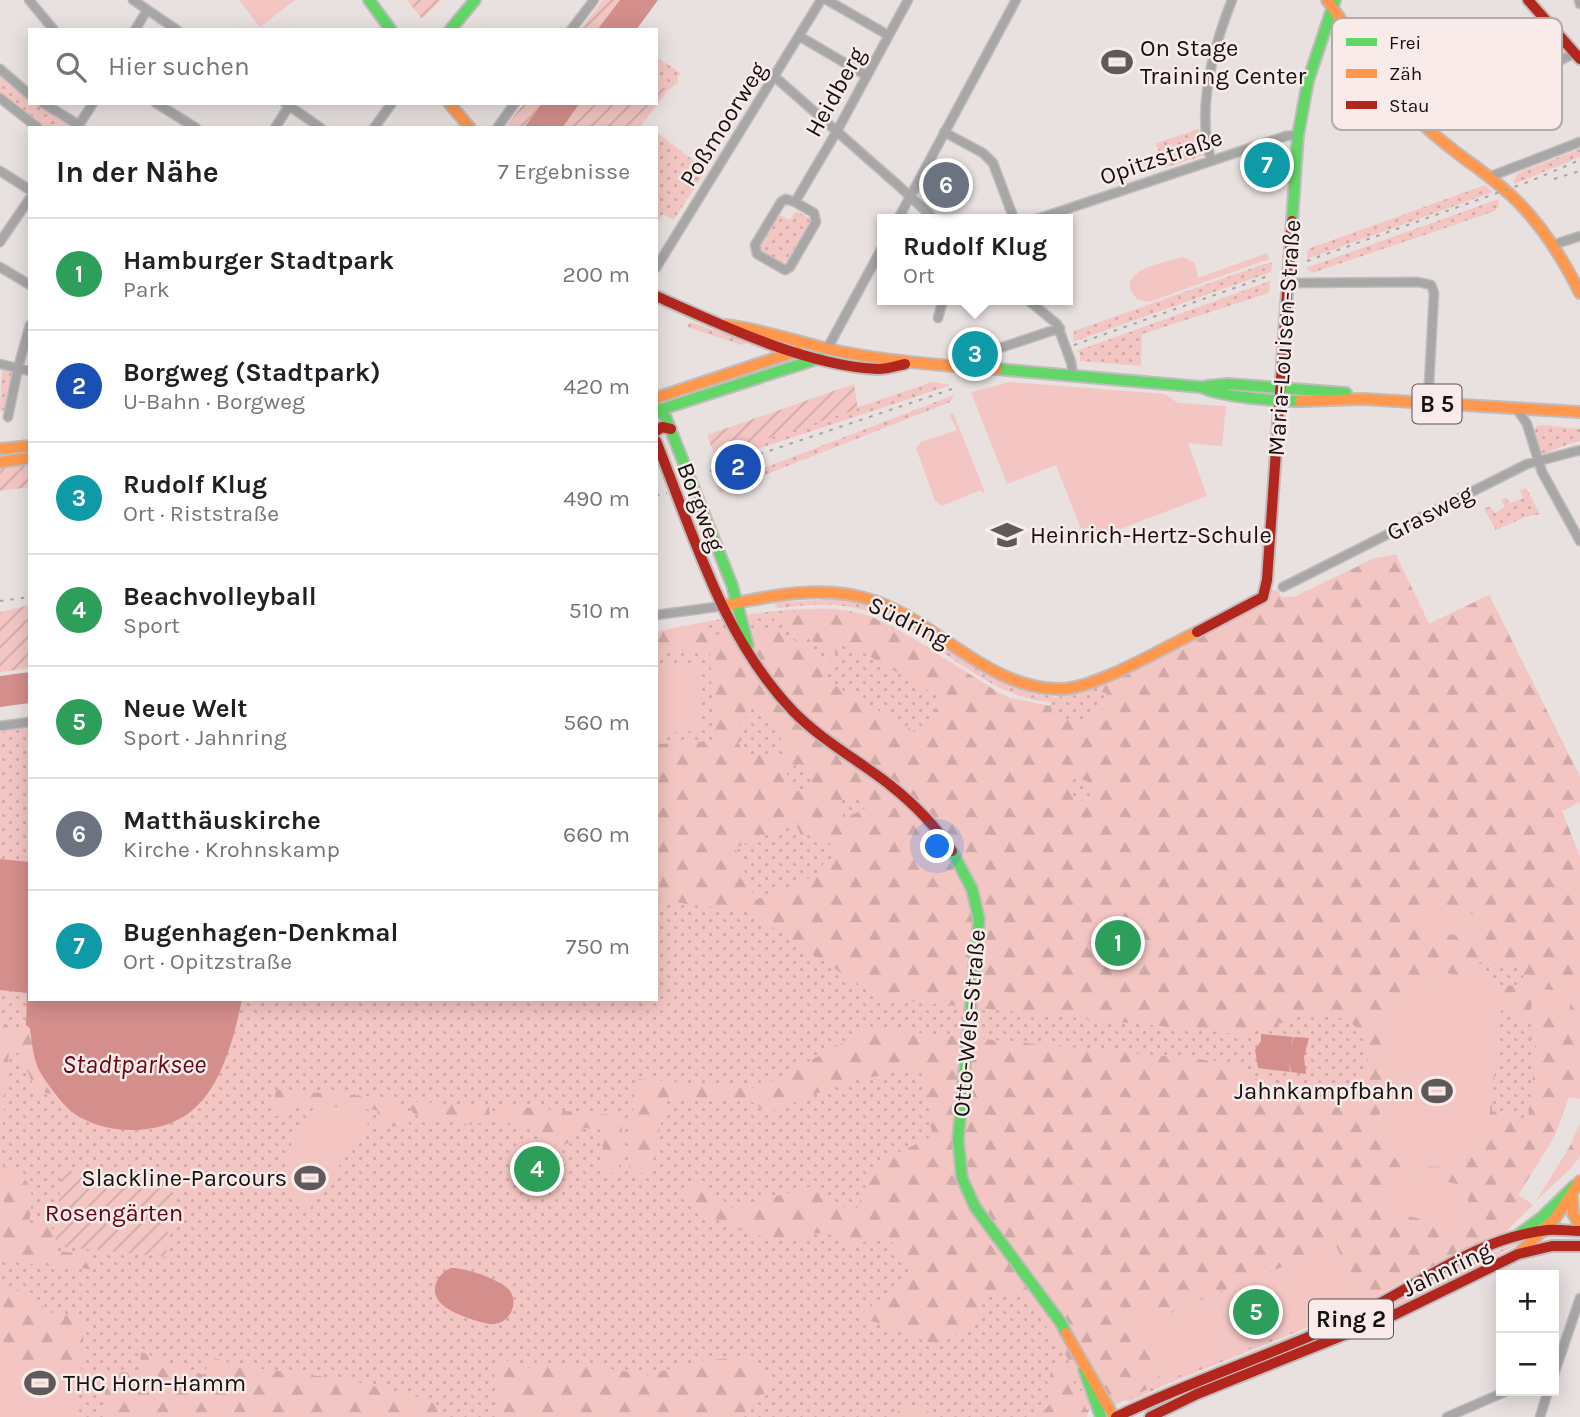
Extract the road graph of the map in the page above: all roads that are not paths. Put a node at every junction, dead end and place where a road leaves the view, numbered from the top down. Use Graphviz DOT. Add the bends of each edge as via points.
graph roads {
  1 [pos="29,0"];
  2 [pos="133,0"];
  3 [pos="369,0"];
  4 [pos="475,0"];
  5 [pos="594,0"];
  6 [pos="821,0"];
  7 [pos="827,0"];
  8 [pos="908,0"];
  9 [pos="1016,0"];
  10 [pos="1232,0"];
  11 [pos="1528,0"];
  12 [pos="1332,3"];
  13 [pos="147,10"];
  14 [pos="1343,18"];
  15 [pos="1544,18"];
  16 [pos="52,28"];
  17 [pos="136,28"];
  18 [pos="174,28"];
  19 [pos="390,28"];
  20 [pos="452,28"];
  21 [pos="573,28"];
  22 [pos="799,36"];
  23 [pos="888,36"];
  24 [pos="1562,39"];
  25 [pos="1577,56"];
  26 [pos="0,69"];
  27 [pos="867,76"];
  28 [pos="775,78"];
  29 [pos="28,93"];
  30 [pos="0,99"];
  31 [pos="46,105"];
  32 [pos="92,105"];
  33 [pos="159,105"];
  34 [pos="287,105"];
  35 [pos="391,105"];
  36 [pos="451,105"];
  37 [pos="514,105"];
  38 [pos="35,126"];
  39 [pos="78,126"];
  40 [pos="193,126"];
  41 [pos="276,126"];
  42 [pos="318,126"];
  43 [pos="375,126"];
  44 [pos="468,126"];
  45 [pos="499,126"];
  46 [pos="1430,130"];
  47 [pos="837,131"];
  48 [pos="944,132"];
  49 [pos="1298,135"];
  50 [pos="1580,142"];
  51 [pos="1212,160"];
  52 [pos="0,172"];
  53 [pos="1489,177"];
  54 [pos="28,189"];
  55 [pos="910,197"];
  56 [pos="28,201"];
  57 [pos="795,202"];
  58 [pos="901,214"];
  59 [pos="929,214"];
  60 [pos="1012,214"];
  61 [pos="1052,214"];
  62 [pos="1580,236"];
  63 [pos="0,242"];
  64 [pos="1553,245"];
  65 [pos="877,257"];
  66 [pos="658,265"];
  67 [pos="0,267"];
  68 [pos="1289,282"];
  69 [pos="28,284"];
  70 [pos="1580,293"];
  71 [pos="658,297"];
  72 [pos="942,305"];
  73 [pos="1034,305"];
  74 [pos="938,317"];
  75 [pos="726,325"];
  76 [pos="1060,328"];
  77 [pos="28,332"];
  78 [pos="768,342"];
  79 [pos="827,349"];
  80 [pos="796,351"];
  81 [pos="988,352"];
  82 [pos="819,359"];
  83 [pos="765,361"];
  84 [pos="906,363"];
  85 [pos="0,364"];
  86 [pos="18,368"];
  87 [pos="28,370"];
  88 [pos="1073,375"];
  89 [pos="1280,394"];
  90 [pos="658,397"];
  91 [pos="1428,403"];
  92 [pos="1517,409"];
  93 [pos="658,410"];
  94 [pos="1538,411"];
  95 [pos="1580,412"];
  96 [pos="8,417"];
  97 [pos="1580,419"];
  98 [pos="671,429"];
  99 [pos="658,430"];
  100 [pos="28,446"];
  101 [pos="0,449"];
  102 [pos="1580,450"];
  103 [pos="28,458"];
  104 [pos="659,458"];
  105 [pos="1538,460"];
  106 [pos="0,461"];
  107 [pos="1580,541"];
  108 [pos="732,584"];
  109 [pos="1283,587"];
  110 [pos="716,590"];
  111 [pos="738,603"];
  112 [pos="723,606"];
  113 [pos="658,615"];
  114 [pos="751,655"];
  115 [pos="1068,690"];
  116 [pos="28,722"];
  117 [pos="0,726"];
  118 [pos="1580,1181"];
  119 [pos="1572,1196"];
  120 [pos="1550,1209"];
  121 [pos="1549,1228"];
  122 [pos="1580,1228"];
  123 [pos="1516,1236"];
  124 [pos="1564,1245"];
  125 [pos="1580,1246"];
  126 [pos="1512,1257"];
  127 [pos="1580,1257"];
  128 [pos="1580,1298"];
  129 [pos="1559,1359"];
  130 [pos="1082,1364"];
  131 [pos="1496,1396"];
  132 [pos="1546,1396"];
  133 [pos="1101,1417"];
  134 [pos="1115,1417"];
  135 [pos="1150,1417"];
  136 [pos="1447,1417"];
  137 [pos="1540,1417"];
  1 -- 16 [label="street"];
  2 -- 13 [label="street"];
  3 -- 19 [label="street"];
  4 -- 20 [label="street"];
  5 -- 21 [label="street"];
  6 -- 22 [label="street, Poßmoorweg"];
  7 -- 23 [label="street"];
  8 -- 23 [label="street, Heidberg"];
  9 -- 48 [label="street"];
  10 -- 51 [label="street" via="1207,97 1206,133"];
  11 -- 15 [label="street"];
  12 -- 14 [label="street"];
  12 -- 49 [label="street, Maria-Louisen-Straße" via="1308,81"];
  13 -- 17 [label="street"];
  13 -- 18 [label="street"];
  22 -- 27 [label="street"];
  22 -- 28 [label="street, Poßmoorweg"];
  23 -- 27 [label="street, Heidberg"];
  24 -- 25 [label="street"];
  26 -- 29 [label="street"];
  27 -- 47 [label="street, Heidberg"];
  28 -- 47 [label="street"];
  28 -- 66 [label="street, Poßmoorweg"];
  30 -- 38 [label="street"];
  31 -- 39 [label="street"];
  32 -- 39 [label="street"];
  33 -- 40 [label="street"];
  34 -- 41 [label="street"];
  34 -- 42 [label="street"];
  35 -- 43 [label="street"];
  36 -- 44 [label="street"];
  37 -- 45 [label="street"];
  46 -- 53 [label="street"];
  47 -- 55 [label="street"];
  47 -- 57 [label="street, Heidberg"];
  48 -- 55 [label="street"];
  48 -- 60 [label="street" via="984,153 993,163"];
  49 -- 51 [label="street, Opitzstraße"];
  49 -- 68 [label="street, Maria-Louisen-Straße"];
  50 -- 53 [label="street"];
  51 -- 61 [label="street, Opitzstraße"];
  52 -- 54 [label="street"];
  53 -- 64 [label="street"];
  55 -- 58 [label="street"];
  55 -- 59 [label="street"];
  56 -- 63 [label="street"];
  57 -- 57 [label="street, Heidberg" via="781,202 754,248 785,270 816,219"];
  62 -- 64 [label="street"];
  64 -- 70 [label="street"];
  65 -- 79 [label="street"];
  67 -- 69 [label="street"];
  68 -- 89 [label="street, Maria-Louisen-Straße"];
  68 -- 91 [label="street" via="1431,285"];
  71 -- 75 [label="street, B 5"];
  72 -- 74 [label="street"];
  73 -- 76 [label="street"];
  75 -- 78 [label="street, B 5"];
  75 -- 79 [label="street, B 5"];
  76 -- 81 [label="street"];
  76 -- 88 [label="street"];
  77 -- 86 [label="street"];
  78 -- 80 [label="street, B 5"];
  78 -- 83 [label="street" via="770,353"];
  79 -- 80 [label="street"];
  79 -- 82 [label="street"];
  79 -- 84 [label="street, B 5"];
  80 -- 82 [label="street, B 5"];
  80 -- 83 [label="street"];
  82 -- 84 [label="street, B 5" via="867,369"];
  82 -- 93 [label="street"];
  83 -- 90 [label="street"];
  84 -- 88 [label="street, B 5"];
  85 -- 86 [label="street"];
  86 -- 87 [label="street"];
  86 -- 96 [label="street"];
  88 -- 89 [label="street, B 5" via="1201,387 1228,384"];
  89 -- 91 [label="street, B 5" via="1309,401 1361,398"];
  89 -- 115 [label="street, Maria-Louisen-Straße" via="1263,597 1091,683"];
  91 -- 92 [label="street, B 5"];
  92 -- 94 [label="street, B 5"];
  92 -- 105 [label="street" via="1527,424"];
  93 -- 98 [label="street, Borgweg"];
  94 -- 95 [label="street, B 5"];
  94 -- 97 [label="street, B 5"];
  98 -- 99 [label="street"];
  98 -- 108 [label="street, Borgweg"];
  100 -- 101 [label="street"];
  102 -- 105 [label="street, Grasweg"];
  103 -- 106 [label="street"];
  104 -- 110 [label="street, Borgweg"];
  105 -- 107 [label="street"];
  105 -- 109 [label="street, Grasweg"];
  108 -- 110 [label="street, Borgweg" via="728,591"];
  108 -- 111 [label="street, Borgweg"];
  110 -- 112 [label="street, Borgweg"];
  111 -- 112 [label="street, Südring"];
  111 -- 114 [label="street, Otto-Wels-Straße"];
  111 -- 115 [label="street, Südring" via="789,594 843,594 876,601 1011,679 1046,690"];
  112 -- 113 [label="street, Südring"];
  112 -- 114 [label="street, Otto-Wels-Straße"];
  114 -- 130 [label="street, Otto-Wels-Straße" via="790,709 933,825 970,883 979,909 979,927 958,1140 962,1178 975,1207 1061,1323"];
  116 -- 117 [label="street"];
  118 -- 119 [label="street"];
  118 -- 120 [label="street"];
  119 -- 121 [label="street"];
  119 -- 122 [label="street"];
  120 -- 121 [label="street"];
  120 -- 123 [label="street"];
  121 -- 122 [label="street, Ring 2"];
  121 -- 123 [label="street, Jahnring / Ring 2"];
  121 -- 124 [label="street"];
  121 -- 126 [label="street"];
  123 -- 134 [label="street, Jahnring / Ring 2" via="1431,1274 1351,1320 1203,1377"];
  124 -- 125 [label="street, Ring 2"];
  124 -- 126 [label="street, Ring 2"];
  124 -- 127 [label="street"];
  126 -- 135 [label="street, Jahnring / Ring 2" via="1396,1314"];
  128 -- 129 [label="street"];
  130 -- 133 [label="street, Otto-Wels-Straße"];
  130 -- 134 [label="street, Otto-Wels-Straße"];
  131 -- 136 [label="street"];
  132 -- 137 [label="street"];
}
